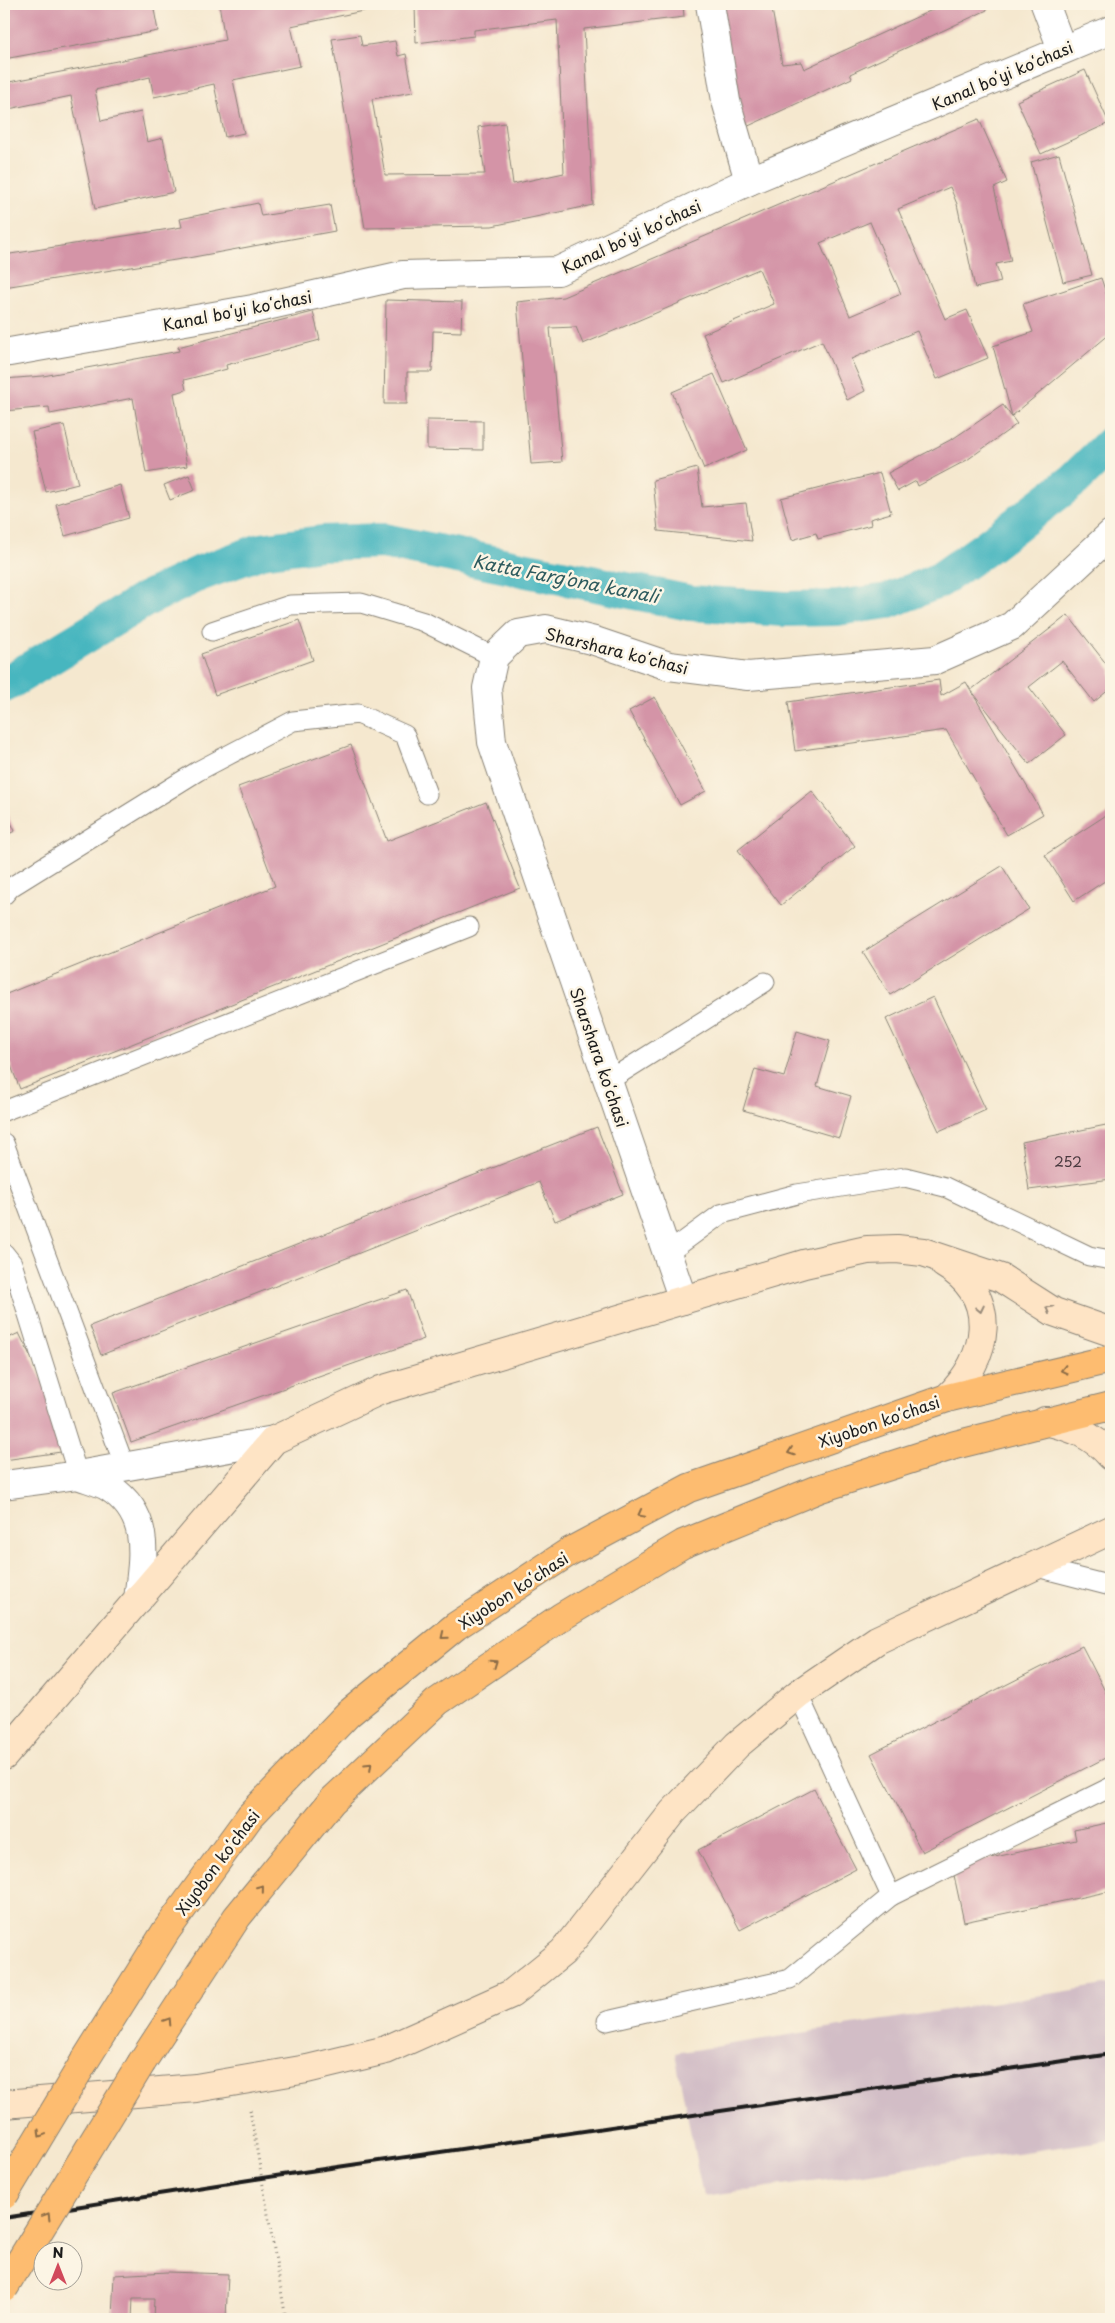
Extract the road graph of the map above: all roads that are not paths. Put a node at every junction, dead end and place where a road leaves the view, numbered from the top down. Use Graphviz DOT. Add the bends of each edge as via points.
graph roads {
  1 [pos="710,4"];
  2 [pos="1046,4"];
  3 [pos="1111,30"];
  4 [pos="1062,49"];
  5 [pos="749,181"];
  6 [pos="4,353"];
  7 [pos="1111,534"];
  8 [pos="212,631"];
  9 [pos="494,657"];
  10 [pos="427,794"];
  11 [pos="4,895"];
  12 [pos="469,927"];
  13 [pos="765,982"];
  14 [pos="608,1080"];
  15 [pos="4,1112"];
  16 [pos="4,1143"];
  17 [pos="923,1252"];
  18 [pos="4,1253"];
  19 [pos="668,1253"];
  20 [pos="1111,1260"];
  21 [pos="683,1300"];
  22 [pos="1111,1332"];
  23 [pos="1111,1358"];
  24 [pos="947,1398"];
  25 [pos="1111,1406"];
  26 [pos="1045,1421"];
  27 [pos="274,1440"];
  28 [pos="1111,1456"];
  29 [pos="125,1466"];
  30 [pos="78,1475"];
  31 [pos="4,1485"];
  32 [pos="1109,1529"];
  33 [pos="1033,1566"];
  34 [pos="1111,1586"];
  35 [pos="138,1600"];
  36 [pos="798,1694"];
  37 [pos="4,1756"];
  38 [pos="1111,1787"];
  39 [pos="891,1896"];
  40 [pos="607,2021"];
  41 [pos="4,2104"];
  42 [pos="4,2195"];
  43 [pos="4,2288"];
  1 -- 5 [label="street" via="726,101"];
  2 -- 4 [label="street"];
  3 -- 4 [label="street, Kanal boʻyi koʻchasi"];
  4 -- 5 [label="street, Kanal boʻyi koʻchasi"];
  5 -- 6 [label="street, Kanal boʻyi koʻchasi" via="558,271 402,275 253,308"];
  7 -- 9 [label="street, Sharshara koʻchasi" via="1012,626 935,660 748,676 669,666 546,628 518,634"];
  8 -- 9 [label="lane" via="290,605 361,603 424,622"];
  9 -- 14 [label="street, Sharshara koʻchasi" via="487,688 492,742"];
  10 -- 11 [label="lane" via="405,735 358,714 293,721 198,771 11,887"];
  12 -- 15 [label="lane"];
  13 -- 14 [label="lane"];
  14 -- 19 [label="street, Sharshara koʻchasi"];
  16 -- 29 [label="lane"];
  17 -- 21 [label="main road" via="867,1250 804,1264"];
  22 -- 17 [label="main road, one-way" via="1054,1312 1001,1278"];
  17 -- 24 [label="main road, one-way" via="950,1267 971,1286 980,1305 981,1346 962,1383"];
  18 -- 30 [label="lane" via="12,1263"];
  19 -- 20 [label="lane" via="721,1214 797,1194 905,1178 945,1187 1089,1256"];
  19 -- 21 [label="street, Sharshara koʻchasi"];
  21 -- 27 [label="main road" via="381,1390"];
  23 -- 24 [label="main road, Xiyobon koʻchasi, one-way"];
  24 -- 42 [label="main road, Xiyobon koʻchasi, one-way, bridge" via="689,1488 569,1552 456,1626 348,1714 250,1816 166,1931"];
  25 -- 26 [label="main road"];
  26 -- 28 [label="main road" via="1088,1435"];
  43 -- 26 [label="main road, one-way, bridge" via="142,2062 237,1917 332,1801 437,1702 561,1617 683,1544 818,1489 955,1445"];
  27 -- 29 [label="street"];
  27 -- 35 [label="main road"];
  29 -- 30 [label="street"];
  30 -- 31 [label="street"];
  30 -- 35 [label="street" via="110,1488 137,1514 144,1550"];
  32 -- 33 [label="main road"];
  33 -- 34 [label="lane"];
  33 -- 36 [label="main road" via="877,1640"];
  35 -- 37 [label="main road"];
  36 -- 39 [label="lane"];
  36 -- 41 [label="main road" via="737,1745 673,1812 563,1952 510,1994 386,2050 307,2068 196,2088"];
  38 -- 39 [label="lane"];
  39 -- 40 [label="lane" via="790,1979"];
}
